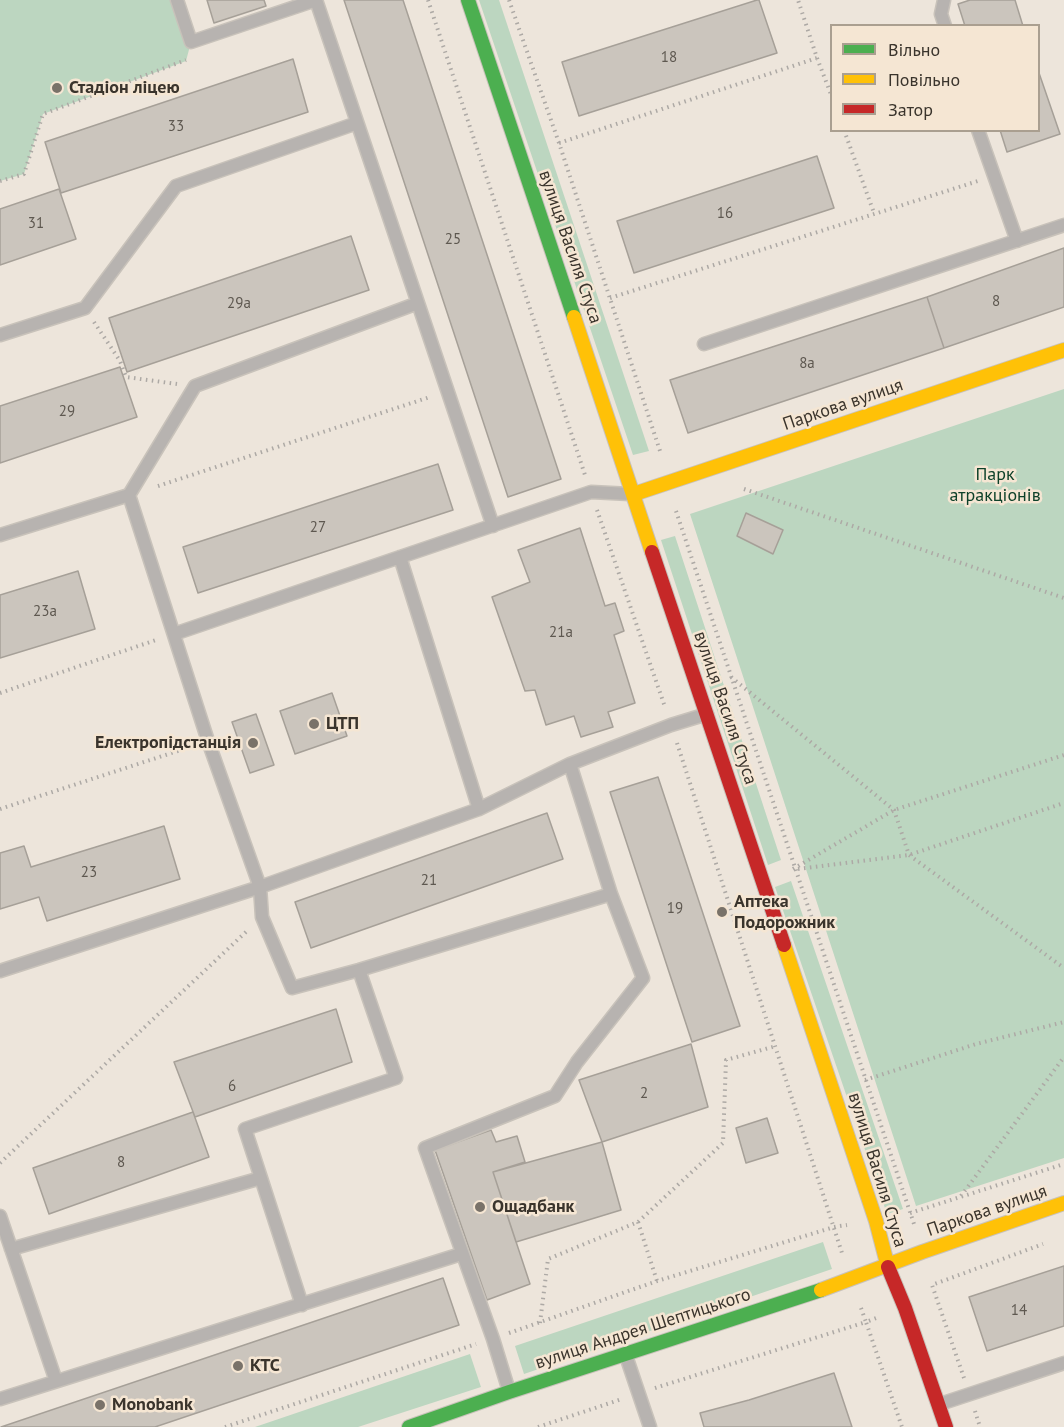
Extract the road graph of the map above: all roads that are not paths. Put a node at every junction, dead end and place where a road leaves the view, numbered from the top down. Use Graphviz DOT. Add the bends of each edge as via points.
graph roads {
  1 [pos="177,0"];
  2 [pos="316,0"];
  3 [pos="468,0"];
  4 [pos="944,0"];
  5 [pos="944,24"];
  6 [pos="357,123"];
  7 [pos="979,132"];
  8 [pos="1064,225"];
  9 [pos="1017,241"];
  10 [pos="417,303"];
  11 [pos="0,335"];
  12 [pos="704,344"];
  13 [pos="1064,351"];
  14 [pos="634,494"];
  15 [pos="129,495"];
  16 [pos="493,526"];
  17 [pos="0,535"];
  18 [pos="400,557"];
  19 [pos="174,634"];
  20 [pos="708,713"];
  21 [pos="570,764"];
  22 [pos="479,809"];
  23 [pos="260,886"];
  24 [pos="611,894"];
  25 [pos="359,970"];
  26 [pos="0,971"];
  27 [pos="261,1178"];
  28 [pos="1064,1203"];
  29 [pos="0,1216"];
  30 [pos="11,1249"];
  31 [pos="461,1254"];
  32 [pos="887,1265"];
  33 [pos="302,1305"];
  34 [pos="626,1354"];
  35 [pos="1064,1362"];
  36 [pos="56,1381"];
  37 [pos="509,1392"];
  38 [pos="0,1399"];
  39 [pos="939,1405"];
  40 [pos="409,1427"];
  41 [pos="650,1427"];
  42 [pos="946,1427"];
  1 -- 2 [label="lane" via="191,42"];
  2 -- 6 [label="lane"];
  3 -- 14 [label="street, вулиця Василя Стуса"];
  4 -- 5 [label="lane" via="941,14"];
  6 -- 10 [label="lane"];
  6 -- 11 [label="lane" via="176,186 86,308"];
  7 -- 9 [label="lane"];
  8 -- 9 [label="lane"];
  9 -- 12 [label="lane"];
  10 -- 15 [label="lane" via="195,386"];
  10 -- 16 [label="lane"];
  13 -- 14 [label="street, Паркова вулиця"];
  14 -- 16 [label="lane" via="591,492"];
  14 -- 20 [label="street, вулиця Василя Стуса"];
  15 -- 17 [label="lane"];
  15 -- 19 [label="lane"];
  16 -- 18 [label="lane"];
  18 -- 19 [label="lane"];
  18 -- 22 [label="lane"];
  19 -- 23 [label="lane"];
  20 -- 21 [label="lane"];
  20 -- 32 [label="street, вулиця Василя Стуса" via="876,1221"];
  21 -- 22 [label="lane"];
  21 -- 24 [label="lane"];
  22 -- 23 [label="lane"];
  23 -- 25 [label="lane" via="262,917 292,988"];
  23 -- 26 [label="lane"];
  24 -- 25 [label="lane"];
  24 -- 31 [label="lane" via="643,978 576,1062 555,1096 425,1148"];
  25 -- 27 [label="lane" via="396,1078 245,1129"];
  27 -- 30 [label="lane"];
  27 -- 33 [label="lane"];
  28 -- 32 [label="street, Паркова вулиця"];
  29 -- 30 [label="lane"];
  30 -- 36 [label="lane"];
  31 -- 33 [label="lane"];
  31 -- 37 [label="lane"];
  32 -- 34 [label="street, вулиця Андрея Шептицького"];
  32 -- 39 [label="street, вулиця Василя Стуса"];
  33 -- 36 [label="lane"];
  34 -- 37 [label="street, вулиця Андрея Шептицького"];
  34 -- 41 [label="lane"];
  35 -- 39 [label="lane"];
  36 -- 38 [label="lane"];
  37 -- 40 [label="street, вулиця Андрея Шептицького"];
  39 -- 42 [label="street, вулиця Василя Стуса"];
}
